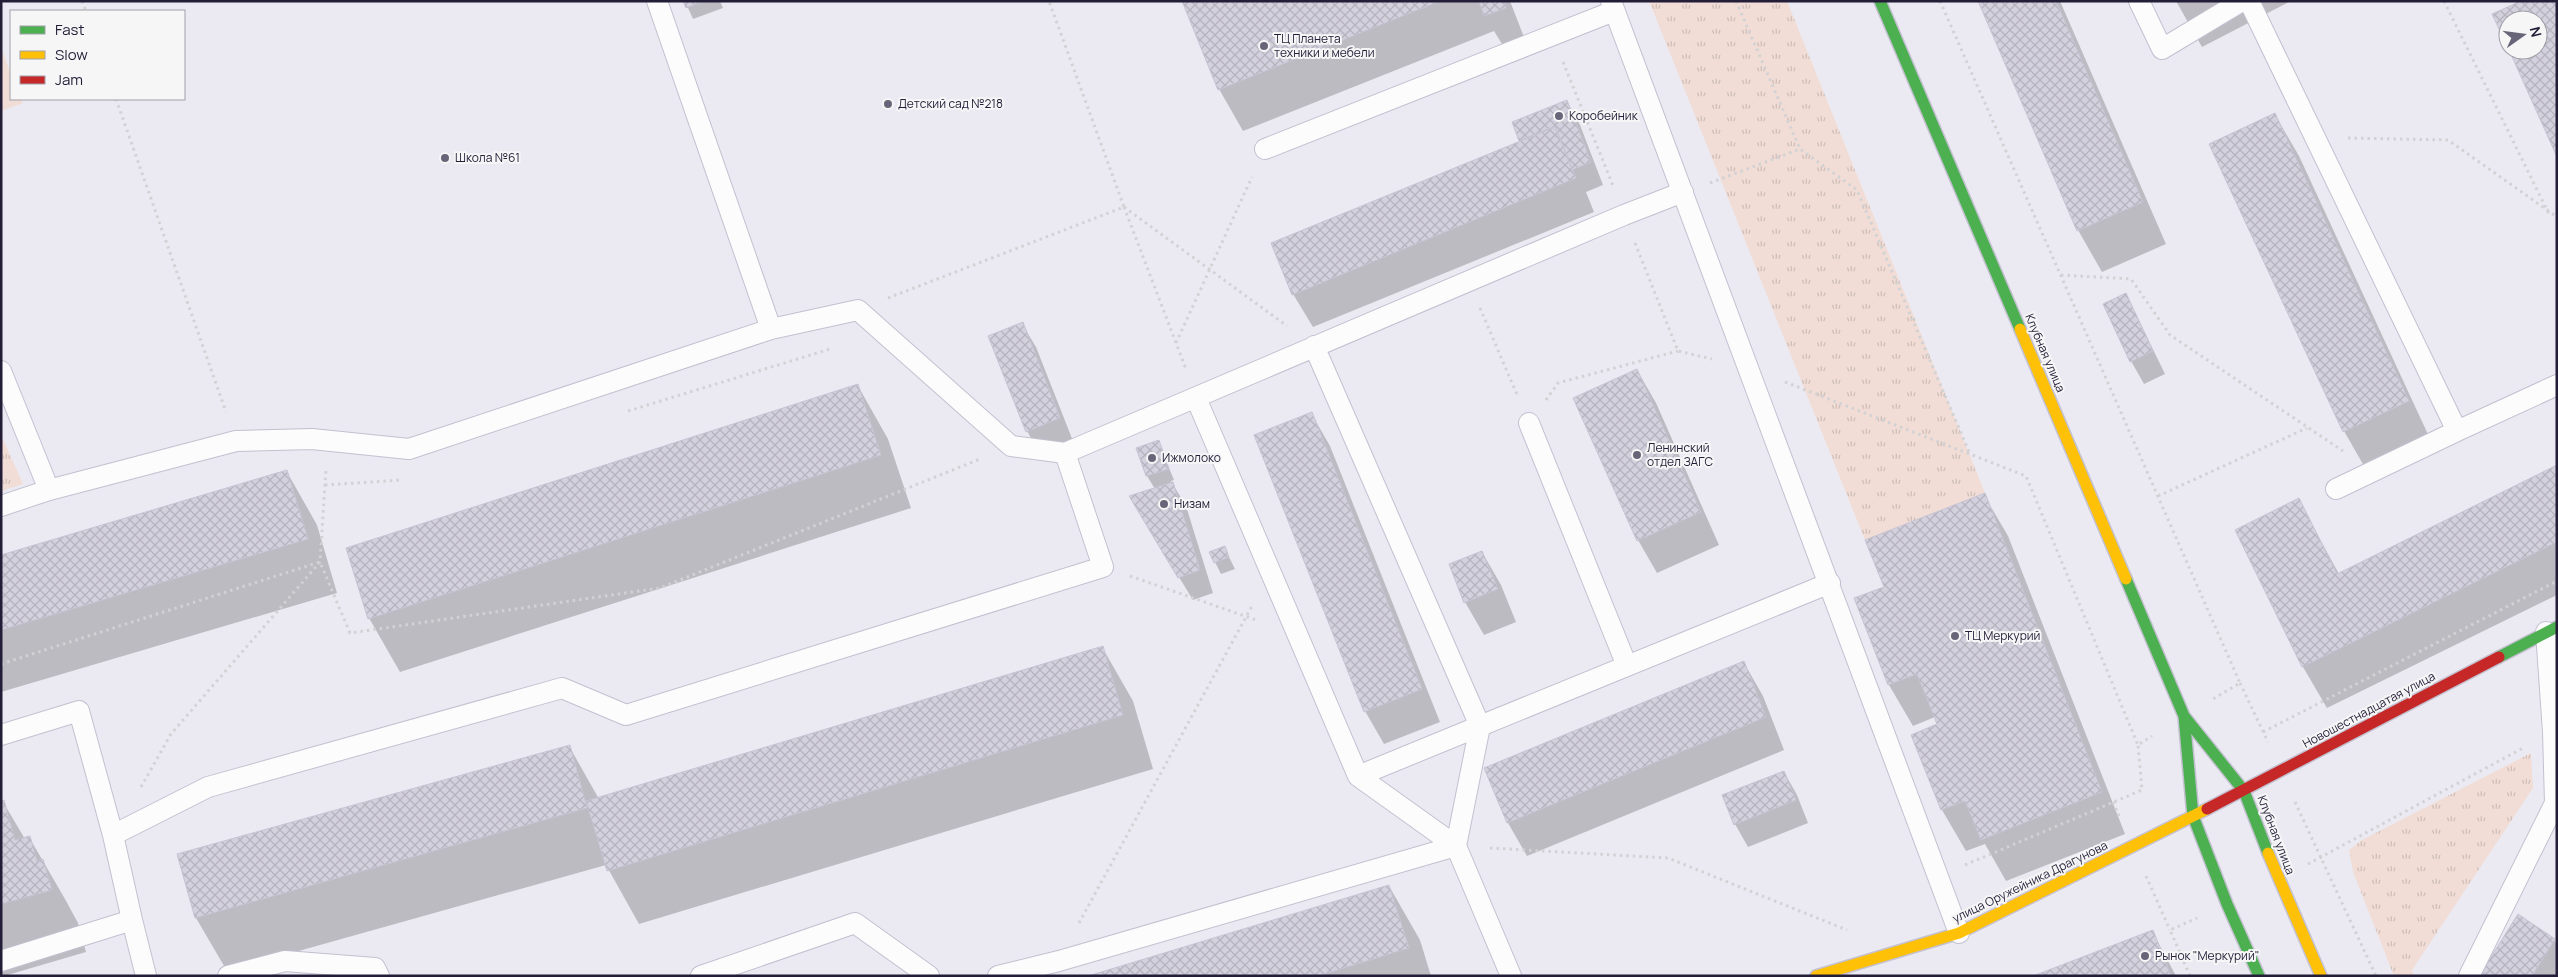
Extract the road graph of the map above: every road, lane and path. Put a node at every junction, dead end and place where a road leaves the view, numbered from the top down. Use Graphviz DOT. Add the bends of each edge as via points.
graph roads {
  1 [pos="657,1"];
  2 [pos="1049,1"];
  3 [pos="1736,1"];
  4 [pos="1880,1"];
  5 [pos="2139,1"];
  6 [pos="2242,1"];
  7 [pos="2249,1"];
  8 [pos="2444,1"];
  9 [pos="1613,6"];
  10 [pos="1553,35"];
  11 [pos="116,100"];
  12 [pos="2315,138"];
  13 [pos="1265,149"];
  14 [pos="1800,149"];
  15 [pos="1683,192"];
  16 [pos="1124,207"];
  17 [pos="1624,215"];
  18 [pos="2550,215"];
  19 [pos="2557,218"];
  20 [pos="1209,270"];
  21 [pos="2062,275"];
  22 [pos="1468,281"];
  23 [pos="858,310"];
  24 [pos="772,329"];
  25 [pos="1176,343"];
  26 [pos="1314,346"];
  27 [pos="837,347"];
  28 [pos="1678,351"];
  29 [pos="1746,366"];
  30 [pos="1,371"];
  31 [pos="2557,385"];
  32 [pos="1196,398"];
  33 [pos="621,413"];
  34 [pos="1529,423"];
  35 [pos="2307,427"];
  36 [pos="2457,430"];
  37 [pos="328,440"];
  38 [pos="236,441"];
  39 [pos="1011,446"];
  40 [pos="1065,453"];
  41 [pos="1970,454"];
  42 [pos="2372,471"];
  43 [pos="404,479"];
  44 [pos="325,485"];
  45 [pos="2336,489"];
  46 [pos="49,490"];
  47 [pos="2158,496"];
  48 [pos="1,506"];
  49 [pos="320,562"];
  50 [pos="1103,567"];
  51 [pos="1271,572"];
  52 [pos="2557,582"];
  53 [pos="1830,583"];
  54 [pos="1246,617"];
  55 [pos="2552,630"];
  56 [pos="1298,635"];
  57 [pos="1,664"];
  58 [pos="1627,666"];
  59 [pos="2240,683"];
  60 [pos="2184,716"];
  61 [pos="1480,726"];
  62 [pos="2263,732"];
  63 [pos="2553,732"];
  64 [pos="1,735"];
  65 [pos="2138,745"];
  66 [pos="2281,771"];
  67 [pos="1358,776"];
  68 [pos="2244,791"];
  69 [pos="138,793"];
  70 [pos="2193,816"];
  71 [pos="113,835"];
  72 [pos="1456,846"];
  73 [pos="2321,857"];
  74 [pos="2278,879"];
  75 [pos="1942,886"];
  76 [pos="2227,904"];
  77 [pos="132,920"];
  78 [pos="1848,930"];
  79 [pos="1959,933"];
  80 [pos="1,961"];
  81 [pos="1058,961"];
  82 [pos="1821,975"];
  83 [pos="146,976"];
  84 [pos="228,976"];
  85 [pos="379,976"];
  86 [pos="701,976"];
  87 [pos="928,976"];
  88 [pos="998,976"];
  89 [pos="1511,976"];
  90 [pos="2190,976"];
  91 [pos="2259,976"];
  92 [pos="2321,976"];
  93 [pos="2376,976"];
  94 [pos="2469,976"];
  1 -- 24 [label="lane"];
  2 -- 16 [label="path"];
  3 -- 14 [label="path"];
  4 -- 60 [label="main road, Клубная улица"];
  5 -- 6 [label="lane" via="2162,49"];
  7 -- 12 [label="lane"];
  8 -- 18 [label="path"];
  9 -- 10 [label="lane"];
  9 -- 15 [label="lane"];
  10 -- 13 [label="lane"];
  10 -- 17 [label="path"];
  11 -- 38 [label="path"];
  12 -- 18 [label="path" via="2448,140"];
  12 -- 36 [label="lane"];
  13 -- 20 [label="path"];
  14 -- 15 [label="path"];
  14 -- 41 [label="path" via="1857,190"];
  15 -- 17 [label="lane"];
  15 -- 29 [label="lane"];
  16 -- 20 [label="path"];
  16 -- 23 [label="path"];
  16 -- 25 [label="path"];
  17 -- 22 [label="lane"];
  17 -- 28 [label="path"];
  18 -- 19 [label="path"];
  20 -- 25 [label="path"];
  20 -- 26 [label="path"];
  21 -- 35 [label="path" via="2131,279 2170,335"];
  22 -- 26 [label="lane"];
  22 -- 34 [label="path"];
  23 -- 24 [label="lane"];
  23 -- 39 [label="lane"];
  24 -- 37 [label="lane" via="409,449"];
  25 -- 32 [label="path"];
  26 -- 32 [label="lane"];
  26 -- 61 [label="lane"];
  27 -- 33 [label="path"];
  28 -- 29 [label="path"];
  28 -- 34 [label="path" via="1558,383"];
  29 -- 53 [label="lane"];
  30 -- 46 [label="lane"];
  31 -- 36 [label="lane"];
  32 -- 40 [label="lane"];
  32 -- 51 [label="lane"];
  34 -- 58 [label="lane"];
  35 -- 42 [label="path"];
  35 -- 47 [label="path"];
  36 -- 42 [label="lane"];
  37 -- 38 [label="lane"];
  37 -- 44 [label="path"];
  38 -- 46 [label="lane"];
  39 -- 40 [label="lane"];
  39 -- 49 [label="path" via="660,588 350,633"];
  40 -- 50 [label="lane"];
  42 -- 45 [label="lane"];
  43 -- 44 [label="path"];
  44 -- 49 [label="path"];
  46 -- 48 [label="lane"];
  49 -- 57 [label="path"];
  49 -- 69 [label="path" via="172,734"];
  50 -- 54 [label="path"];
  50 -- 71 [label="lane" via="626,715 562,688 208,787"];
  51 -- 54 [label="path"];
  51 -- 56 [label="lane"];
  52 -- 62 [label="path"];
  53 -- 58 [label="lane"];
  53 -- 75 [label="lane"];
  54 -- 56 [label="path"];
  54 -- 81 [label="path"];
  55 -- 63 [label="lane"];
  55 -- 66 [label="main road, Новошестнадцатая улица"];
  56 -- 67 [label="lane"];
  58 -- 61 [label="lane"];
  59 -- 62 [label="path"];
  60 -- 68 [label="main road, Клубная улица"];
  60 -- 70 [label="main road, Клубная улица"];
  61 -- 67 [label="lane"];
  61 -- 72 [label="lane"];
  62 -- 66 [label="path"];
  63 -- 73 [label="path"];
  63 -- 94 [label="lane" via="2555,803"];
  64 -- 71 [label="lane" via="78,711"];
  65 -- 75 [label="path" via="2142,790 1954,870"];
  66 -- 68 [label="main road, Новошестнадцатая улица"];
  66 -- 73 [label="path"];
  67 -- 72 [label="lane"];
  68 -- 70 [label="main road, Новошестнадцатая улица"];
  68 -- 74 [label="main road, Клубная улица"];
  70 -- 76 [label="main road, Клубная улица"];
  70 -- 79 [label="main road, улица Оружейника Драгунова"];
  71 -- 77 [label="lane"];
  72 -- 78 [label="path" via="1668,858"];
  72 -- 81 [label="lane"];
  72 -- 89 [label="lane"];
  73 -- 74 [label="path"];
  73 -- 93 [label="path"];
  74 -- 92 [label="main road, Клубная улица"];
  75 -- 79 [label="lane"];
  76 -- 90 [label="path" via="2170,930"];
  76 -- 91 [label="main road, Клубная улица"];
  77 -- 80 [label="lane"];
  77 -- 83 [label="lane"];
  79 -- 82 [label="main road, улица Оружейника Драгунова"];
  81 -- 88 [label="lane"];
  84 -- 85 [label="lane" via="285,961 375,968"];
  86 -- 87 [label="lane" via="855,923"];
}
